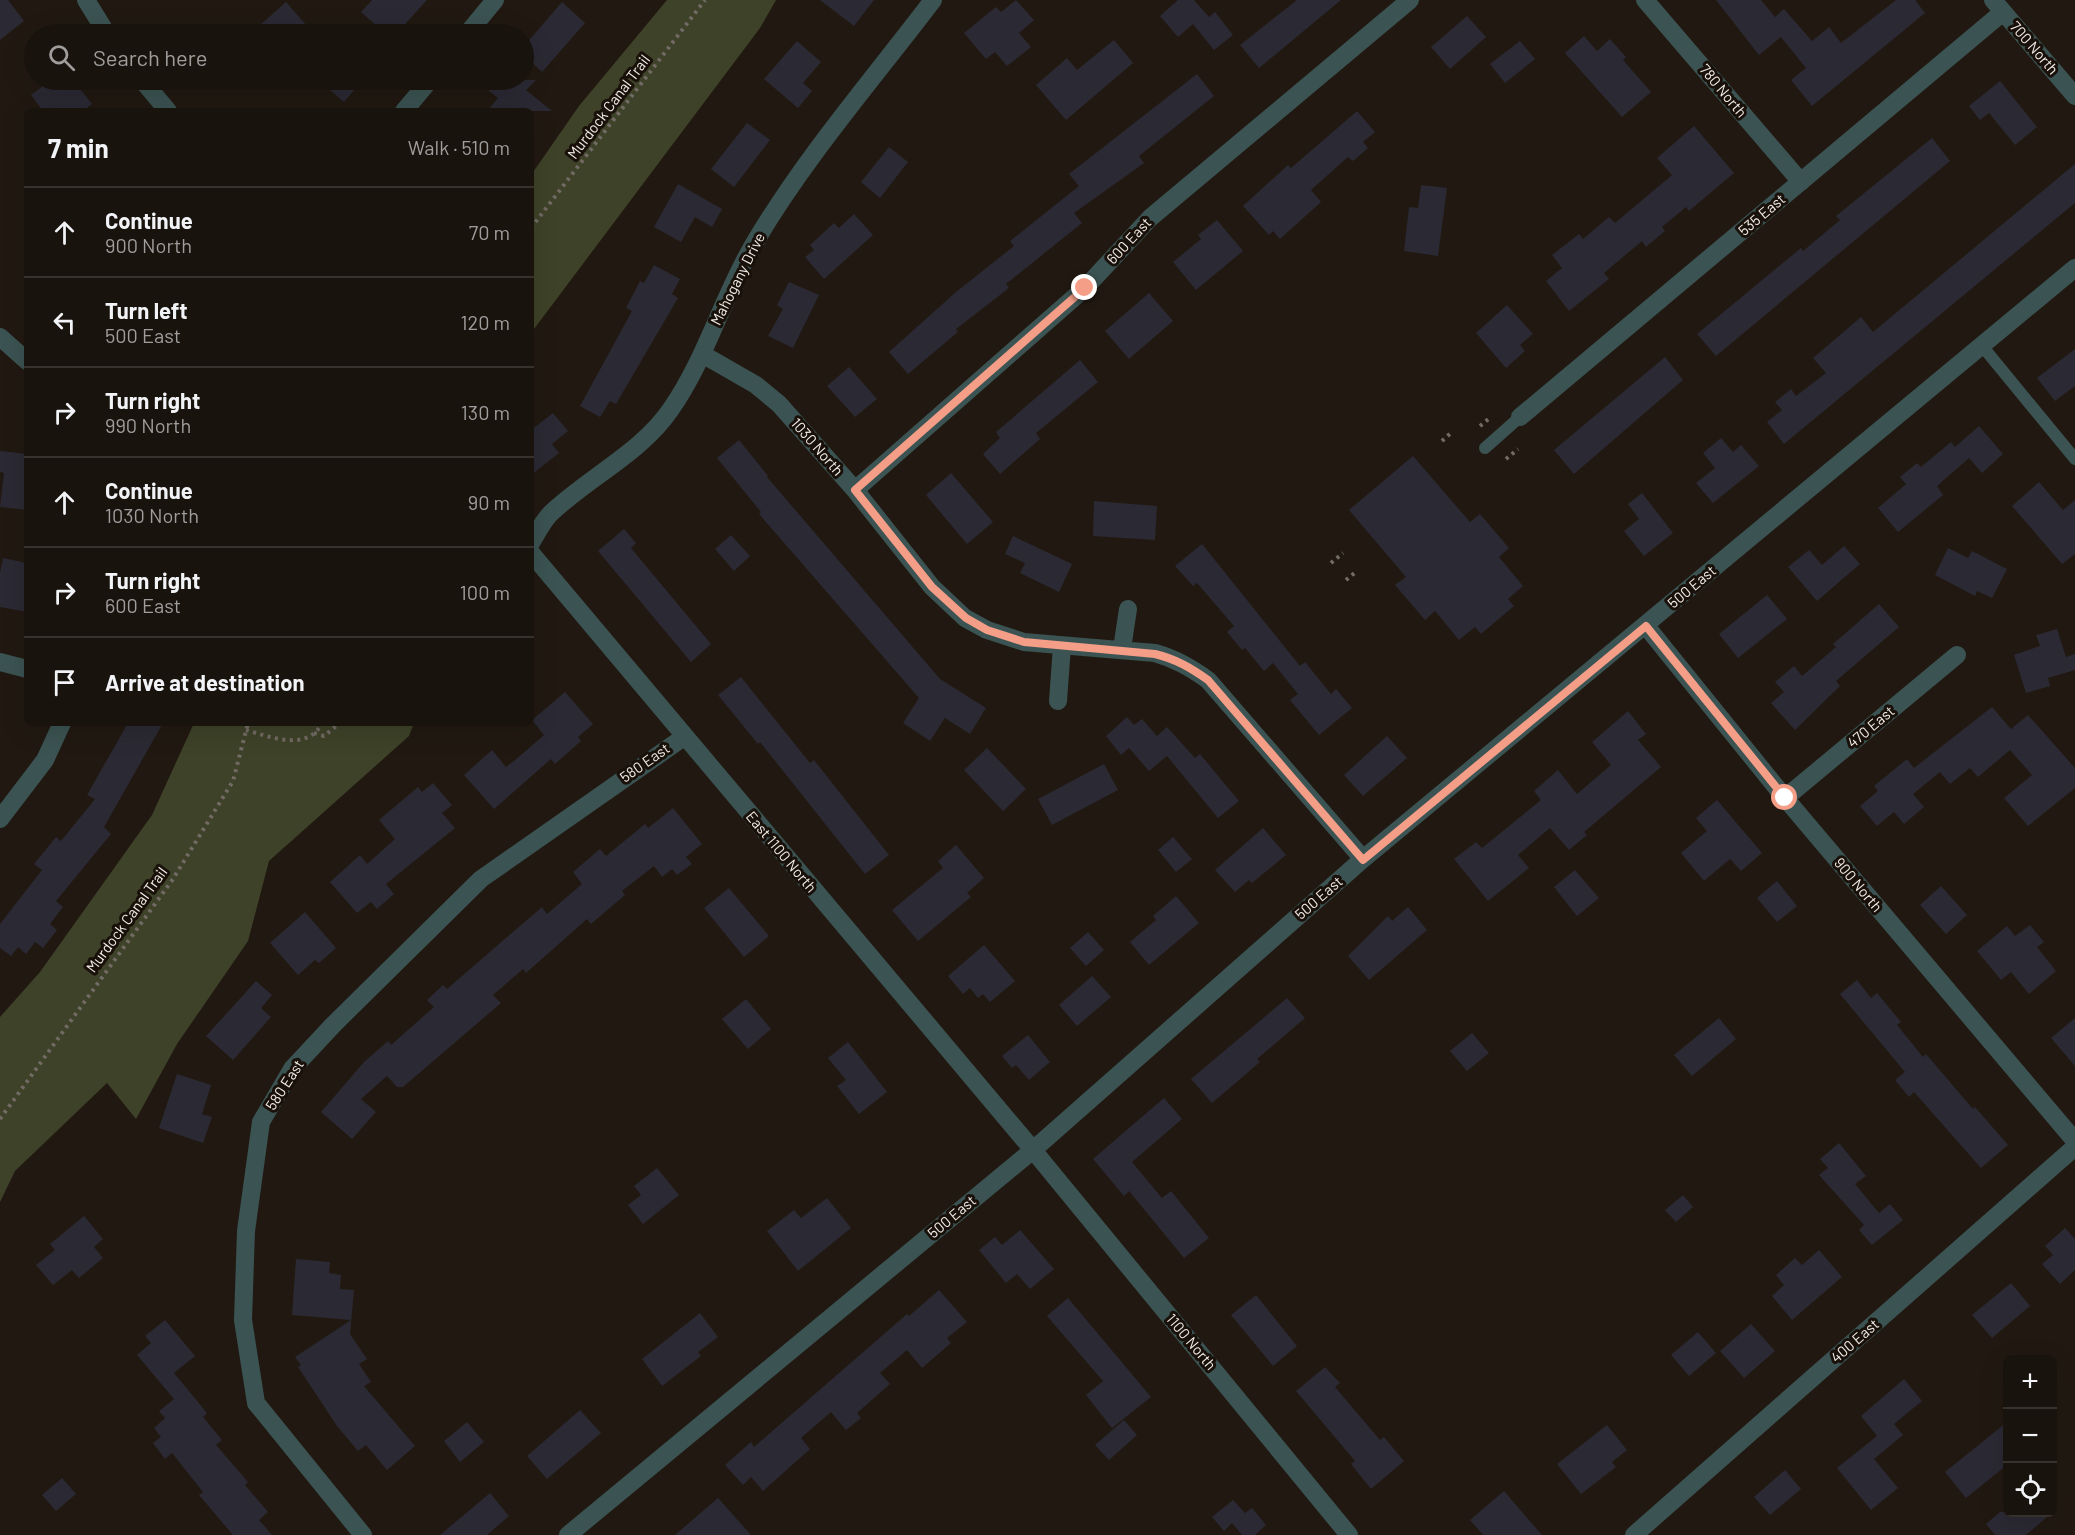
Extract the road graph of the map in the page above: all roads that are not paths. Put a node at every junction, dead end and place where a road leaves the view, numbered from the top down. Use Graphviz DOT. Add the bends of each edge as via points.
graph roads {
  1 [pos="86,0"];
  2 [pos="495,0"];
  3 [pos="933,0"];
  4 [pos="1410,0"];
  5 [pos="1645,0"];
  6 [pos="1998,6"];
  7 [pos="101,24"];
  8 [pos="475,24"];
  9 [pos="150,90"];
  10 [pos="422,90"];
  11 [pos="2075,96"];
  12 [pos="165,108"];
  13 [pos="407,108"];
  14 [pos="1801,182"];
  15 [pos="2075,268"];
  16 [pos="0,337"];
  17 [pos="1983,347"];
  18 [pos="702,354"];
  19 [pos="24,357"];
  20 [pos="1520,417"];
  21 [pos="1485,448"];
  22 [pos="2075,459"];
  23 [pos="855,490"];
  24 [pos="534,538"];
  25 [pos="534,557"];
  26 [pos="1128,609"];
  27 [pos="1646,626"];
  28 [pos="1062,645"];
  29 [pos="1122,649"];
  30 [pos="1957,656"];
  31 [pos="0,663"];
  32 [pos="24,668"];
  33 [pos="1058,701"];
  34 [pos="61,726"];
  35 [pos="684,737"];
  36 [pos="1785,798"];
  37 [pos="0,819"];
  38 [pos="1363,860"];
  39 [pos="2075,1141"];
  40 [pos="2075,1147"];
  41 [pos="1033,1150"];
  42 [pos="363,1535"];
  43 [pos="568,1535"];
  44 [pos="1349,1535"];
  45 [pos="1635,1535"];
  1 -- 7 [label="street"];
  2 -- 8 [label="street"];
  3 -- 18 [label="street, Mahogany Drive" via="784,197 732,285"];
  4 -- 23 [label="street, 600 East" via="1150,218 1077,296"];
  5 -- 14 [label="street, 780 North"];
  6 -- 11 [label="street, 700 North"];
  6 -- 14 [label="street, 535 East"];
  9 -- 12 [label="street"];
  10 -- 13 [label="street"];
  14 -- 20 [label="street, 535 East"];
  15 -- 17 [label="street, 500 East"];
  16 -- 19 [label="street"];
  17 -- 22 [label="lane"];
  17 -- 27 [label="street, 500 East"];
  18 -- 23 [label="street, 1030 North" via="756,385 779,404"];
  18 -- 24 [label="street, Mahogany Drive" via="671,409 648,435 549,514"];
  20 -- 21 [label="lane"];
  23 -- 28 [label="street, 1030 North" via="932,587 966,618 1008,638"];
  25 -- 35 [label="street, East 1100 North"];
  26 -- 29 [label="street"];
  27 -- 36 [label="street, 900 North"];
  27 -- 38 [label="street, 500 East"];
  28 -- 29 [label="street, 1030 North"];
  28 -- 33 [label="street"];
  29 -- 38 [label="street, 1030 North" via="1175,659 1208,680"];
  30 -- 36 [label="street, 470 East"];
  31 -- 32 [label="street"];
  34 -- 37 [label="street" via="45,760"];
  35 -- 41 [label="street, East 1100 North"];
  35 -- 42 [label="street, 580 East" via="481,879 299,1062 261,1122 246,1232 243,1320 256,1403"];
  36 -- 39 [label="street, 900 North"];
  38 -- 41 [label="street, 500 East"];
  40 -- 45 [label="street, 400 East"];
  41 -- 43 [label="street, 500 East"];
  41 -- 44 [label="street, 1100 North"];
}
